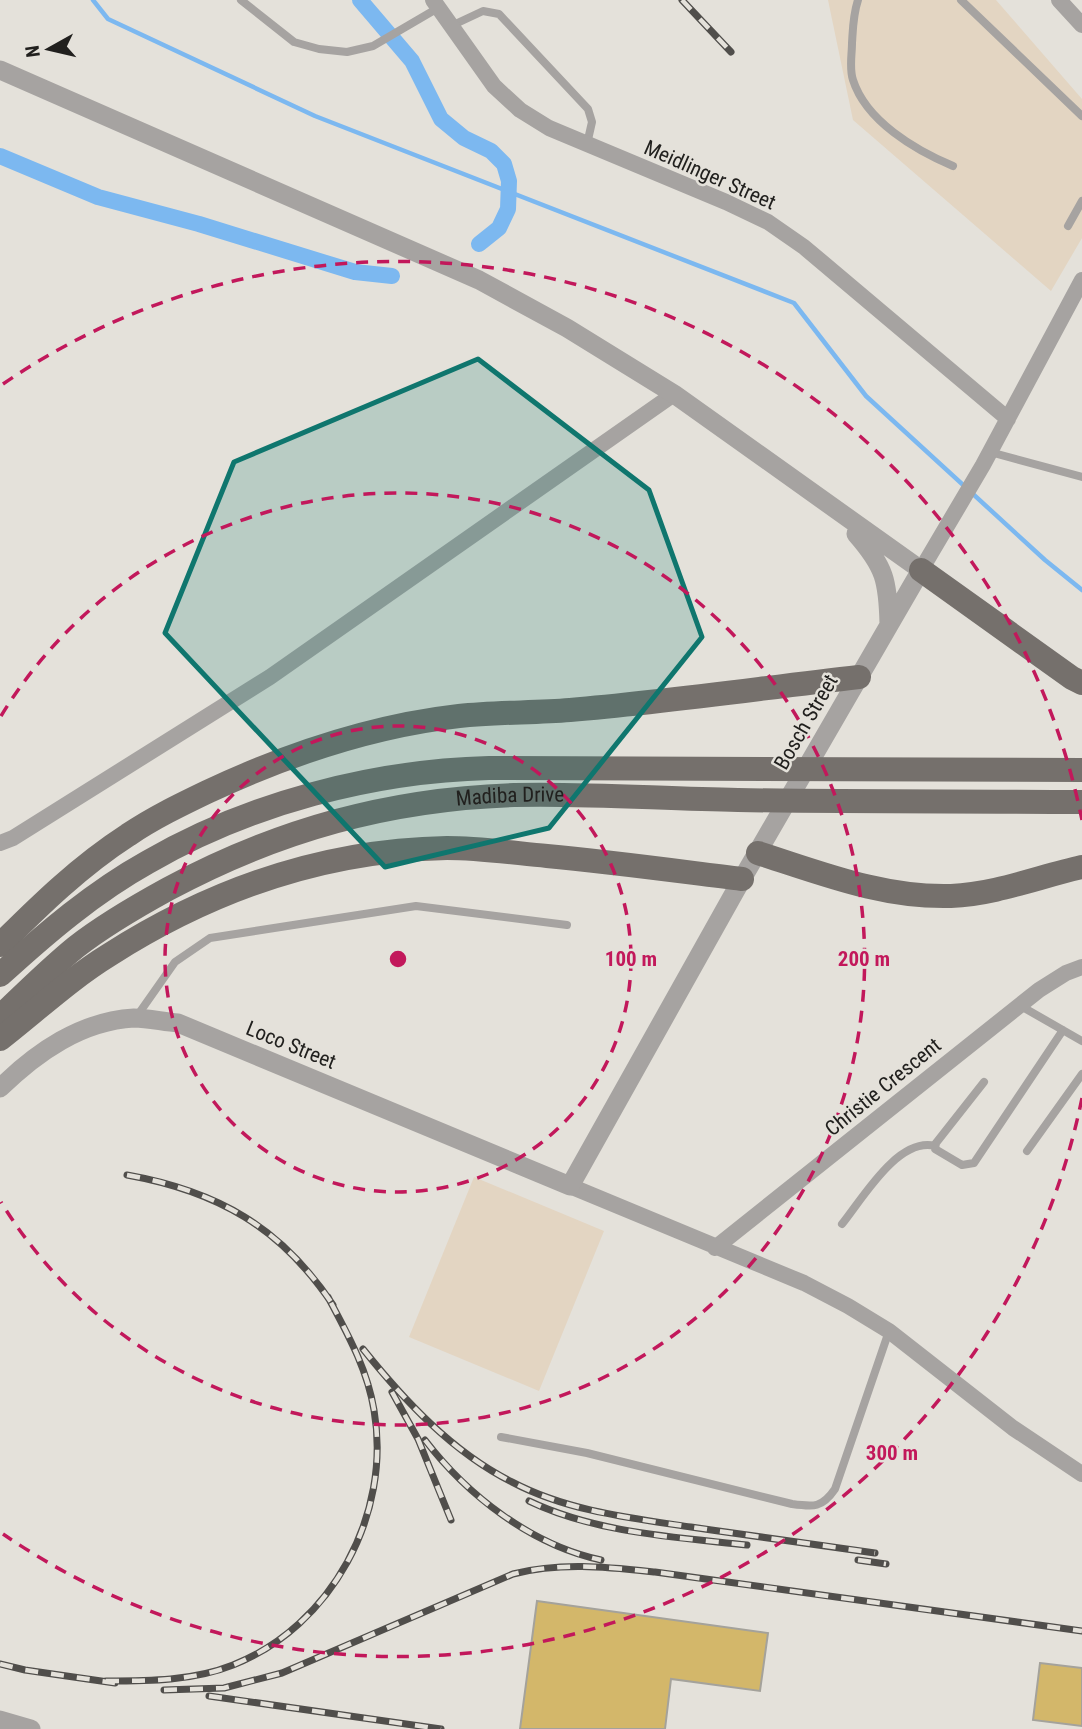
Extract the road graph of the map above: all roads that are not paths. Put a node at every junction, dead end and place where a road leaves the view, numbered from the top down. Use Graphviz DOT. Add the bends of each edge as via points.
graph roads {
  1 [pos="242,0"];
  2 [pos="858,0"];
  3 [pos="961,0"];
  4 [pos="1059,0"];
  5 [pos="436,4"];
  6 [pos="1082,24"];
  7 [pos="452,26"];
  8 [pos="0,70"];
  9 [pos="1082,116"];
  10 [pos="587,144"];
  11 [pos="953,166"];
  12 [pos="1082,201"];
  13 [pos="1068,226"];
  14 [pos="1082,280"];
  15 [pos="674,394"];
  16 [pos="1008,419"];
  17 [pos="986,458"];
  18 [pos="1082,478"];
  19 [pos="834,508"];
  20 [pos="921,570"];
  21 [pos="889,625"];
  22 [pos="859,677"];
  23 [pos="1082,683"];
  24 [pos="1082,770"];
  25 [pos="1082,802"];
  26 [pos="0,843"];
  27 [pos="758,853"];
  28 [pos="1082,867"];
  29 [pos="742,879"];
  30 [pos="567,925"];
  31 [pos="0,945"];
  32 [pos="1082,967"];
  33 [pos="0,975"];
  34 [pos="1019,1005"];
  35 [pos="0,1017"];
  36 [pos="136,1018"];
  37 [pos="1063,1030"];
  38 [pos="0,1039"];
  39 [pos="1082,1041"];
  40 [pos="1082,1074"];
  41 [pos="984,1082"];
  42 [pos="0,1088"];
  43 [pos="935,1146"];
  44 [pos="1027,1151"];
  45 [pos="570,1186"];
  46 [pos="842,1224"];
  47 [pos="715,1248"];
  48 [pos="889,1331"];
  49 [pos="501,1437"];
  50 [pos="1082,1474"];
  51 [pos="0,1720"];
  52 [pos="31,1729"];
  1 -- 5 [label="lane" via="294,42 347,52 373,46"];
  2 -- 11 [label="lane" via="850,57 860,98 902,139"];
  3 -- 9 [label="lane"];
  4 -- 6 [label="street"];
  5 -- 7 [label="street, Meidlinger Street"];
  7 -- 10 [label="street, Meidlinger Street" via="494,86 520,110"];
  7 -- 10 [label="lane" via="484,11 499,15 588,110 592,122"];
  8 -- 15 [label="street" via="479,280"];
  10 -- 16 [label="street, Meidlinger Street" via="768,222 804,247"];
  12 -- 13 [label="lane"];
  14 -- 16 [label="street, Bosch Street"];
  15 -- 19 [label="street"];
  15 -- 26 [label="street" via="270,677"];
  16 -- 17 [label="street, Bosch Street"];
  17 -- 18 [label="lane"];
  17 -- 20 [label="street, Bosch Street"];
  19 -- 20 [label="street"];
  19 -- 21 [label="street" via="883,570"];
  20 -- 21 [label="street, Bosch Street"];
  20 -- 23 [label="main road"];
  21 -- 22 [label="street, Bosch Street"];
  22 -- 27 [label="street, Bosch Street"];
  22 -- 31 [label="main road" via="569,710 457,717 331,743 224,784 129,834 78,872"];
  24 -- 33 [label="main road, Madiba Drive" via="441,769 396,775 278,804 149,861 88,901"];
  25 -- 35 [label="main road, Madiba Drive" via="514,795 360,814 267,843 135,907 78,946"];
  27 -- 28 [label="main road" via="853,884 920,895 984,892"];
  27 -- 29 [label="street, Bosch Street"];
  29 -- 38 [label="main road" via="450,848 337,860 239,887 156,927 106,957"];
  29 -- 45 [label="street, Bosch Street"];
  30 -- 36 [label="lane" via="416,906 210,938 175,962"];
  32 -- 34 [label="street, Christie Crescent"];
  34 -- 37 [label="lane"];
  34 -- 47 [label="street, Christie Crescent"];
  36 -- 42 [label="street, Loco Street" via="94,1024 54,1044"];
  36 -- 45 [label="street, Loco Street" via="178,1023"];
  37 -- 39 [label="lane"];
  37 -- 43 [label="lane" via="974,1163 962,1165"];
  40 -- 44 [label="lane"];
  41 -- 43 [label="lane" via="939,1135"];
  43 -- 46 [label="lane" via="911,1148 894,1159"];
  45 -- 47 [label="street"];
  47 -- 48 [label="street" via="804,1283"];
  48 -- 49 [label="lane" via="835,1489 827,1501 812,1507"];
  48 -- 50 [label="street" via="1013,1428"];
  51 -- 52 [label="street"];
}
